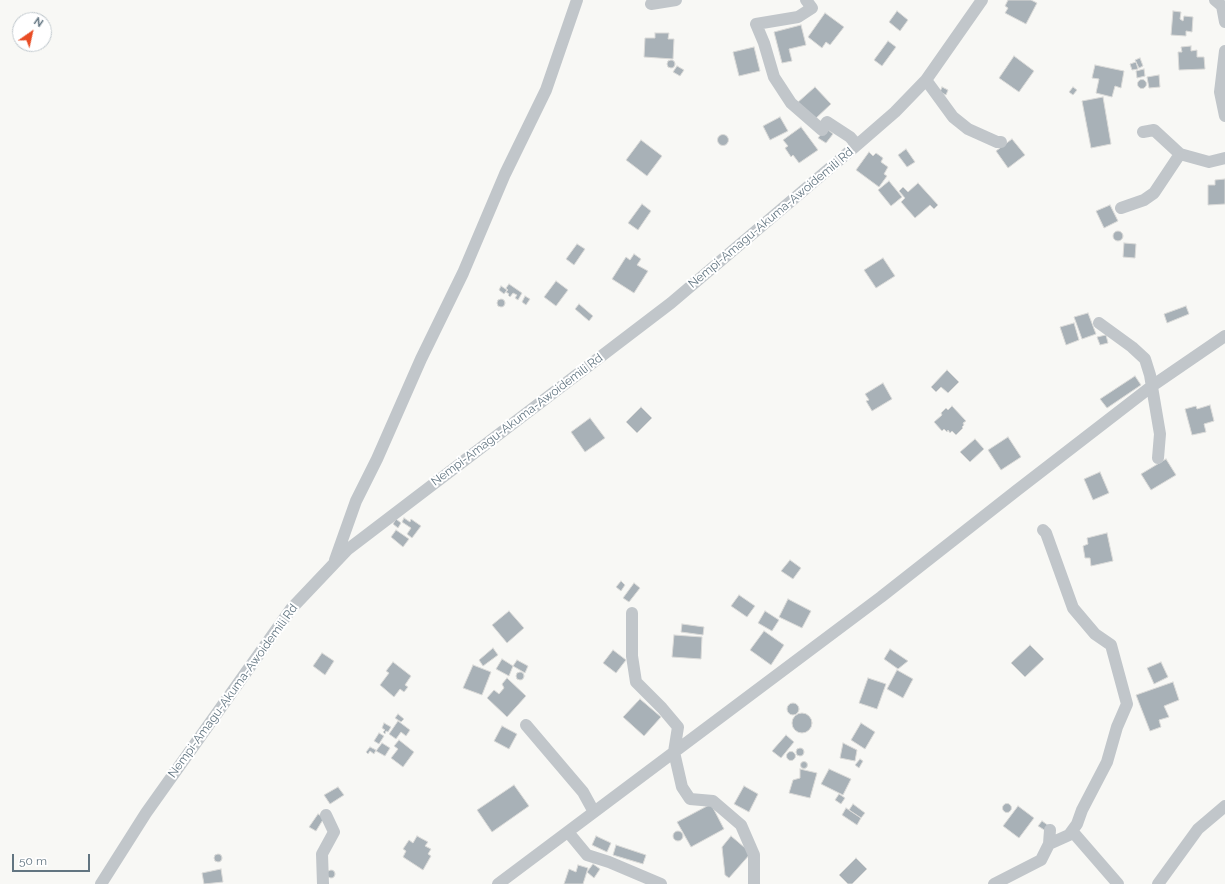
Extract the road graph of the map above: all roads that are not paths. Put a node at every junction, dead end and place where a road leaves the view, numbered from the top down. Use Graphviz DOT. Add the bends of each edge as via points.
graph roads {
  1 [pos="577,0"];
  2 [pos="676,0"];
  3 [pos="806,0"];
  4 [pos="982,0"];
  5 [pos="1215,0"];
  6 [pos="651,4"];
  7 [pos="1225,16"];
  8 [pos="1225,51"];
  9 [pos="926,80"];
  10 [pos="1225,116"];
  11 [pos="1143,132"];
  12 [pos="1001,142"];
  13 [pos="857,145"];
  14 [pos="1180,154"];
  15 [pos="1225,158"];
  16 [pos="1121,208"];
  17 [pos="1099,323"];
  18 [pos="1225,337"];
  19 [pos="1152,386"];
  20 [pos="1158,458"];
  21 [pos="1043,530"];
  22 [pos="333,565"];
  23 [pos="632,613"];
  24 [pos="526,725"];
  25 [pos="674,752"];
  26 [pos="1225,806"];
  27 [pos="594,812"];
  28 [pos="326,815"];
  29 [pos="1050,830"];
  30 [pos="1072,831"];
  31 [pos="568,832"];
  32 [pos="1049,844"];
  33 [pos="504,882"];
  34 [pos="101,884"];
  35 [pos="323,884"];
  36 [pos="661,884"];
  37 [pos="754,884"];
  38 [pos="994,884"];
  39 [pos="1118,884"];
  40 [pos="1158,884"];
  1 -- 22 [label="street" via="546,90 356,501"];
  2 -- 6 [label="street"];
  3 -- 13 [label="street" via="812,8 798,17 756,24 774,76 791,103 822,130 827,122"];
  4 -- 9 [label="street, Nempi-Amagu-Akuma-Awoidemili Rd"];
  5 -- 7 [label="street" via="1222,6"];
  8 -- 10 [label="street" via="1220,92"];
  9 -- 12 [label="street" via="953,117 968,129"];
  9 -- 13 [label="street, Nempi-Amagu-Akuma-Awoidemili Rd" via="895,112"];
  11 -- 14 [label="street" via="1154,130"];
  13 -- 22 [label="street, Nempi-Amagu-Akuma-Awoidemili Rd" via="671,303 354,545"];
  14 -- 15 [label="street" via="1209,162"];
  14 -- 16 [label="street" via="1154,193 1144,200"];
  17 -- 19 [label="street" via="1145,359"];
  18 -- 19 [label="street"];
  19 -- 20 [label="street" via="1160,434"];
  19 -- 25 [label="street" via="882,597"];
  21 -- 30 [label="street" via="1073,608 1095,634 1110,645 1127,704 1107,762"];
  22 -- 34 [label="street, Nempi-Amagu-Akuma-Awoidemili Rd" via="290,609 146,814"];
  23 -- 25 [label="street" via="632,656 636,682 678,727"];
  24 -- 27 [label="street" via="583,792"];
  25 -- 27 [label="street"];
  25 -- 37 [label="street" via="682,787 690,799 713,801 741,825 754,855"];
  26 -- 40 [label="street" via="1198,829"];
  27 -- 31 [label="street"];
  28 -- 35 [label="street" via="334,832 322,854"];
  29 -- 32 [label="street"];
  30 -- 32 [label="street" via="1069,835"];
  30 -- 39 [label="street"];
  31 -- 33 [label="street"];
  31 -- 36 [label="street" via="587,855"];
  32 -- 38 [label="street" via="1041,860"];
}
